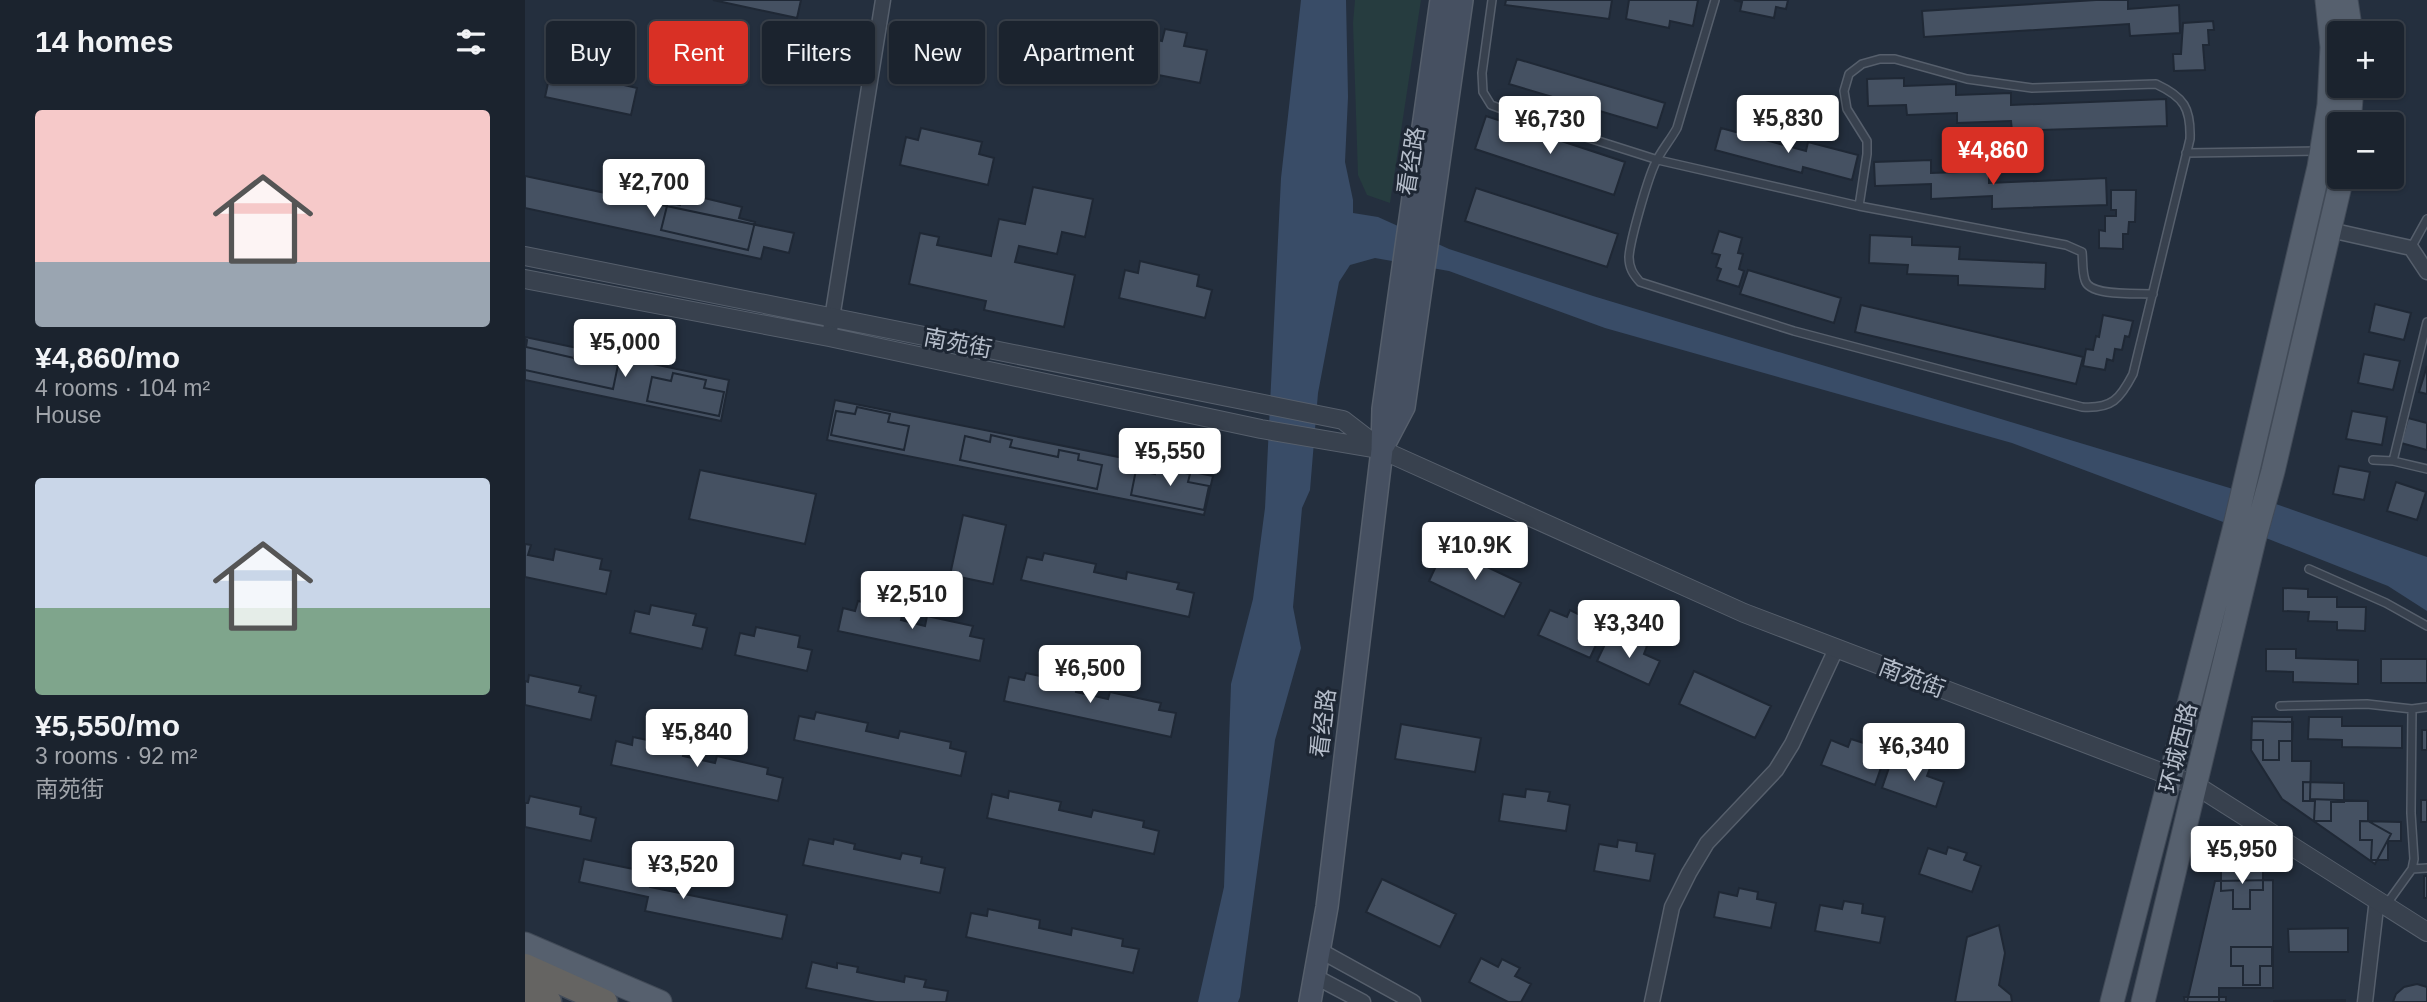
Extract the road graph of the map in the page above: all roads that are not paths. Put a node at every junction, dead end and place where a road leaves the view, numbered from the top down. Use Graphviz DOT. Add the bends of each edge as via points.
graph roads {
  1 [pos="883,0"];
  2 [pos="1441,0"];
  3 [pos="1462,0"];
  4 [pos="1492,0"];
  5 [pos="1716,0"];
  6 [pos="2327,0"];
  7 [pos="2346,0"];
  8 [pos="2349,21"];
  9 [pos="2322,151"];
  10 [pos="2186,153"];
  11 [pos="1658,160"];
  12 [pos="2339,189"];
  13 [pos="1859,206"];
  14 [pos="1421,211"];
  15 [pos="2427,219"];
  16 [pos="2330,230"];
  17 [pos="2411,248"];
  18 [pos="525,256"];
  19 [pos="2427,272"];
  20 [pos="525,279"];
  21 [pos="2153,294"];
  22 [pos="832,317"];
  23 [pos="2427,321"];
  24 [pos="829,337"];
  25 [pos="1382,450"];
  26 [pos="2373,460"];
  27 [pos="2393,461"];
  28 [pos="2427,469"];
  29 [pos="2243,537"];
  30 [pos="2309,569"];
  31 [pos="2427,626"];
  32 [pos="1836,649"];
  33 [pos="2280,706"];
  34 [pos="2427,707"];
  35 [pos="2412,709"];
  36 [pos="2171,775"];
  37 [pos="2197,786"];
  38 [pos="2427,868"];
  39 [pos="2412,869"];
  40 [pos="2381,902"];
  41 [pos="2427,932"];
  42 [pos="525,944"];
  43 [pos="1319,950"];
  44 [pos="525,966"];
  45 [pos="1314,976"];
  46 [pos="525,991"];
  47 [pos="549,1002"];
  48 [pos="605,1002"];
  49 [pos="660,1002"];
  50 [pos="1310,1002"];
  51 [pos="1363,1002"];
  52 [pos="1413,1002"];
  53 [pos="1652,1002"];
  54 [pos="2112,1002"];
  55 [pos="2143,1002"];
  56 [pos="2365,1002"];
  1 -- 22 [label="street"];
  2 -- 14 [label="main road, 看经路"];
  3 -- 14 [label="main road, 看经路"];
  4 -- 11 [label="lane" via="1482,73 1483,92 1491,104"];
  5 -- 11 [label="lane" via="1677,128"];
  6 -- 9 [label="main road" via="2332,47"];
  7 -- 8 [label="main road"];
  9 -- 10 [label="lane"];
  9 -- 29 [label="main road" via="2248,470"];
  10 -- 13 [label="lane" via="2190,131 2187,108 2174,93 2156,84 2032,89 1880,59 1849,74 1844,91 1847,109 1867,141"];
  10 -- 21 [label="lane"];
  11 -- 13 [label="lane"];
  11 -- 21 [label="lane" via="1632,242 1632,273 1640,282 1794,331 2098,408 2110,405 2133,374"];
  12 -- 16 [label="main road"];
  13 -- 21 [label="lane" via="2066,245 2082,252 2085,282 2090,288"];
  14 -- 25 [label="main road, 看经路" via="1383,409"];
  15 -- 17 [label="lane"];
  16 -- 17 [label="street"];
  16 -- 29 [label="main road" via="2273,471"];
  17 -- 19 [label="street"];
  18 -- 22 [label="street, 南苑街"];
  20 -- 24 [label="street, 南苑街"];
  22 -- 24 [label="street"];
  22 -- 25 [label="street, 南苑街" via="1343,420"];
  23 -- 27 [label="lane"];
  24 -- 25 [label="street, 南苑街" via="1261,429"];
  25 -- 32 [label="street, 南苑街" via="1744,613"];
  25 -- 43 [label="main road, 看经路"];
  26 -- 27 [label="lane"];
  27 -- 28 [label="lane"];
  29 -- 36 [label="main road, 环城西路"];
  29 -- 37 [label="main road, 环城西路"];
  30 -- 31 [label="lane"];
  32 -- 36 [label="street, 南苑街"];
  32 -- 53 [label="street" via="1776,770 1707,843 1689,873 1672,907"];
  33 -- 35 [label="lane" via="2367,704"];
  34 -- 35 [label="lane"];
  35 -- 39 [label="lane"];
  36 -- 37 [label="street, 南苑街"];
  36 -- 54 [label="main road, 环城西路"];
  37 -- 40 [label="street, 南苑街"];
  37 -- 55 [label="main road, 环城西路"];
  38 -- 39 [label="lane"];
  39 -- 40 [label="lane"];
  40 -- 41 [label="street, 南苑街"];
  40 -- 56 [label="street"];
  42 -- 49 [label="main road"];
  43 -- 45 [label="main road, 看经路"];
  43 -- 52 [label="street"];
  44 -- 48 [label="highway"];
  45 -- 50 [label="main road, 看经路"];
  45 -- 51 [label="street"];
  46 -- 47 [label="highway"];
}
